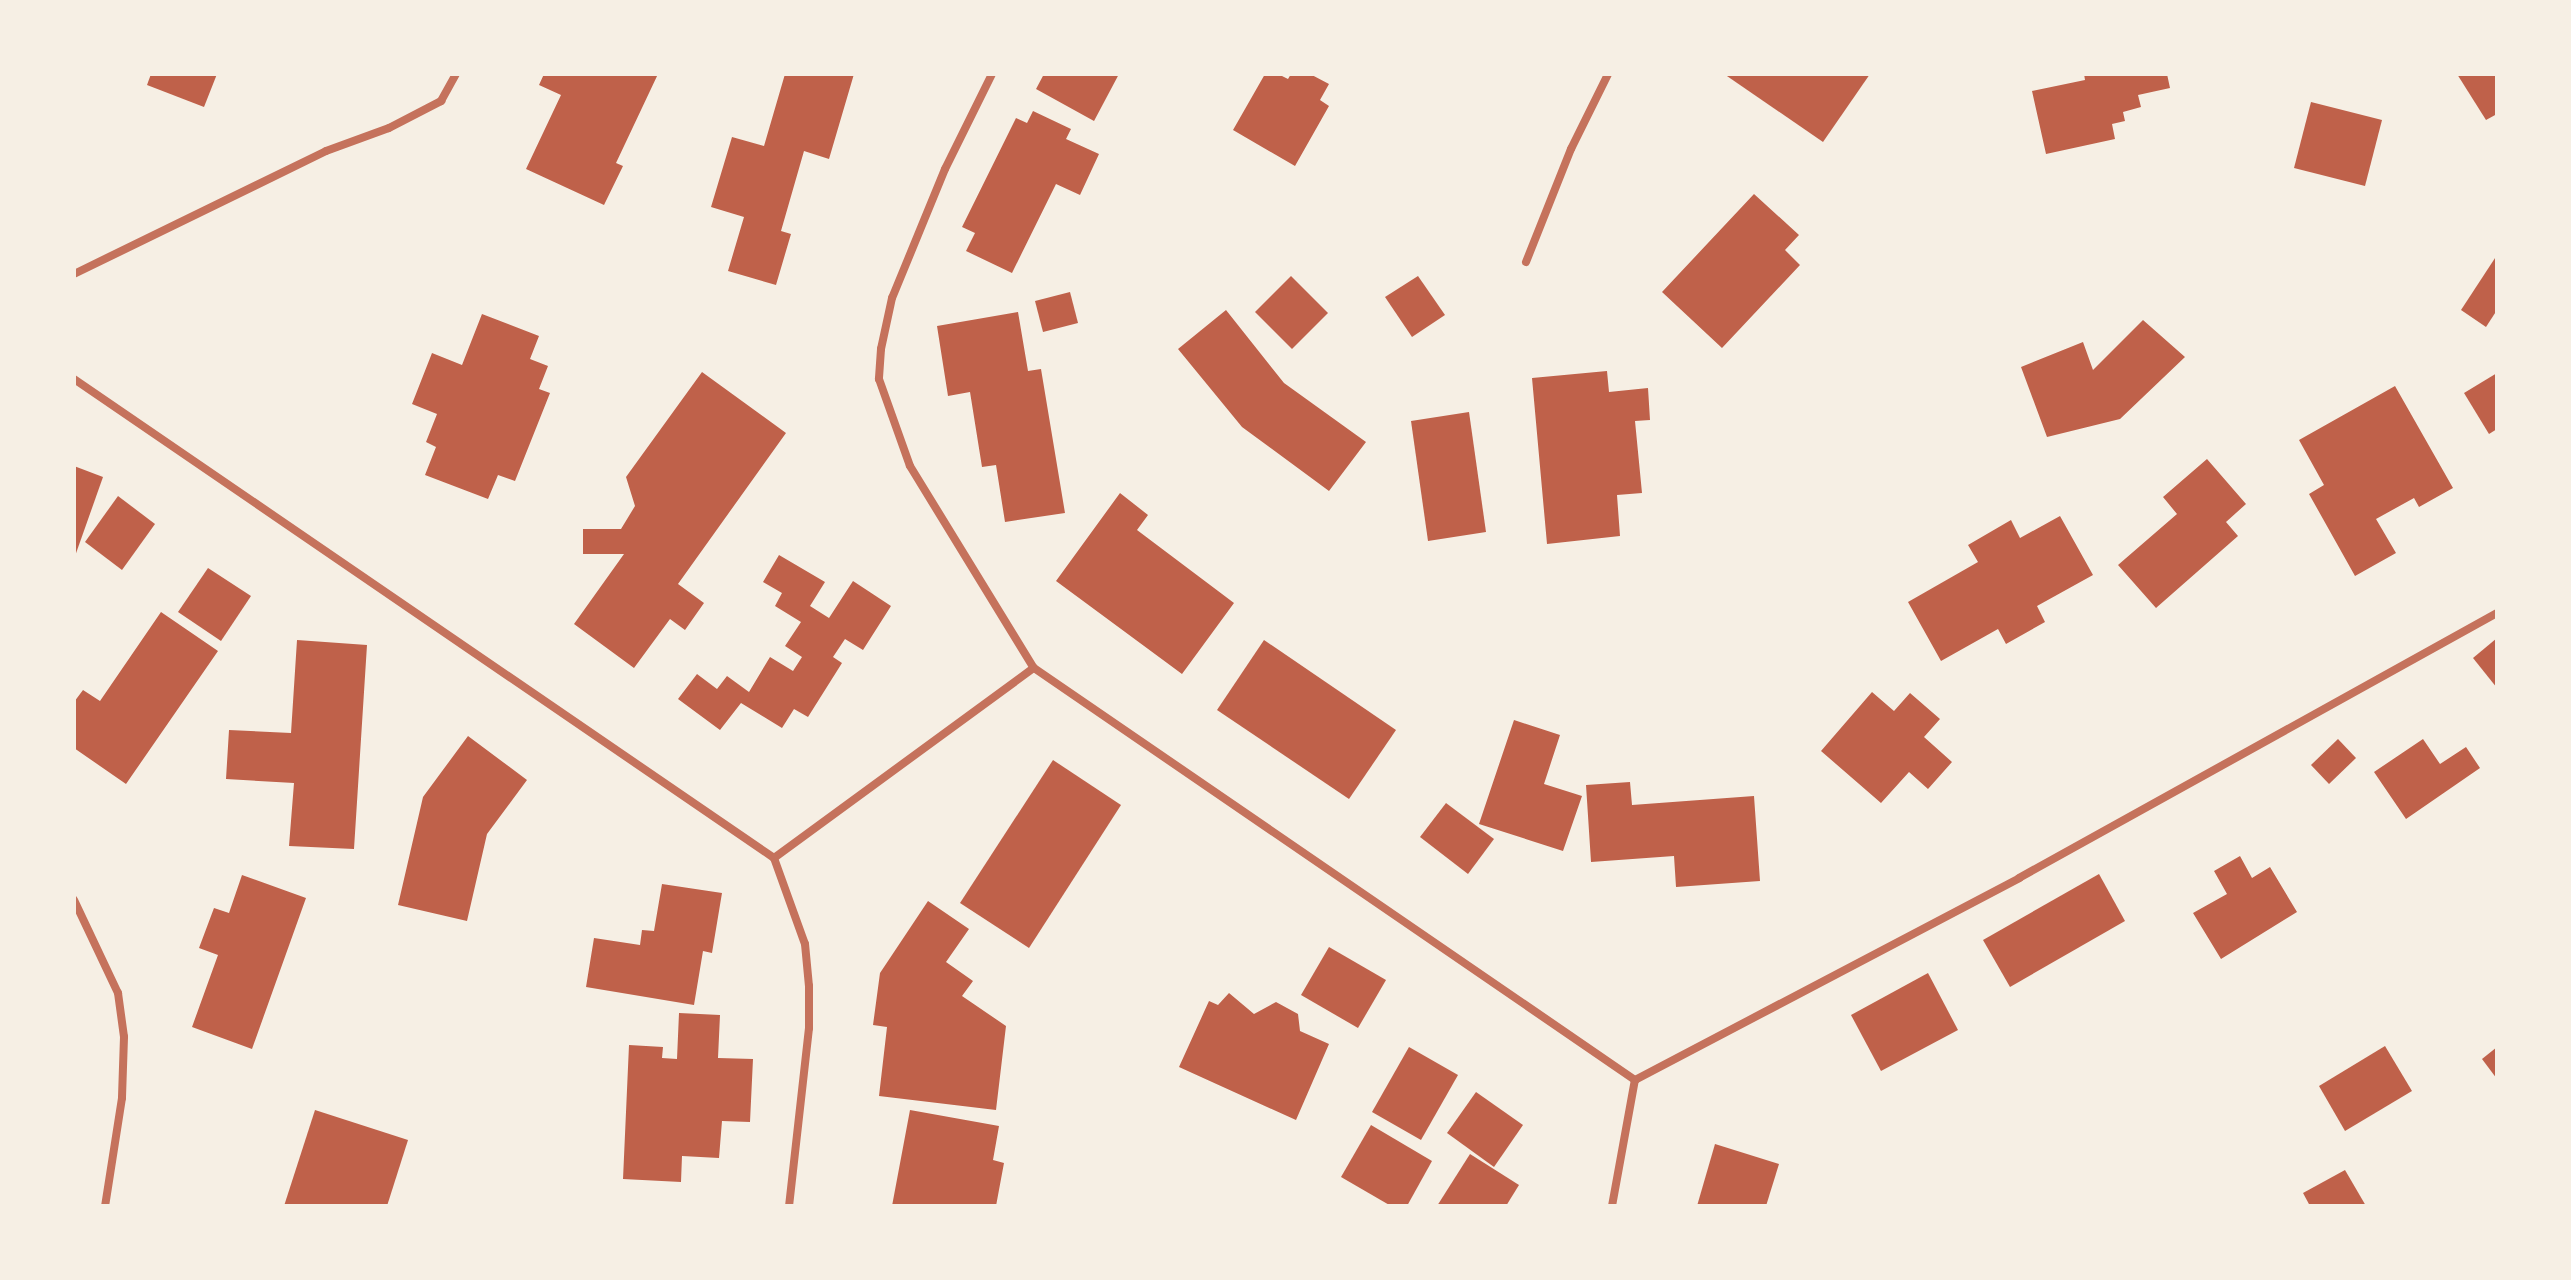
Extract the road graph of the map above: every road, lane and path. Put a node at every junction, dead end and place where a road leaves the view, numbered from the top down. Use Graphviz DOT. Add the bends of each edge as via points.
graph roads {
  1 [pos="456,74"];
  2 [pos="992,74"];
  3 [pos="1608,74"];
  4 [pos="1526,262"];
  5 [pos="74,274"];
  6 [pos="74,379"];
  7 [pos="2497,613"];
  8 [pos="1034,668"];
  9 [pos="774,858"];
  10 [pos="74,900"];
  11 [pos="1635,1080"];
  12 [pos="105,1206"];
  13 [pos="789,1206"];
  14 [pos="1612,1206"];
  1 -- 5 [label="street" via="441,101"];
  2 -- 8 [label="street" via="945,169 892,298 879,379 910,466"];
  3 -- 4 [label="street"];
  6 -- 9 [label="street"];
  7 -- 11 [label="street" via="2019,878"];
  8 -- 9 [label="street"];
  8 -- 11 [label="street"];
  9 -- 13 [label="street" via="805,944 809,986"];
  10 -- 12 [label="street" via="118,993 124,1037 122,1098"];
  11 -- 14 [label="street"];
}
